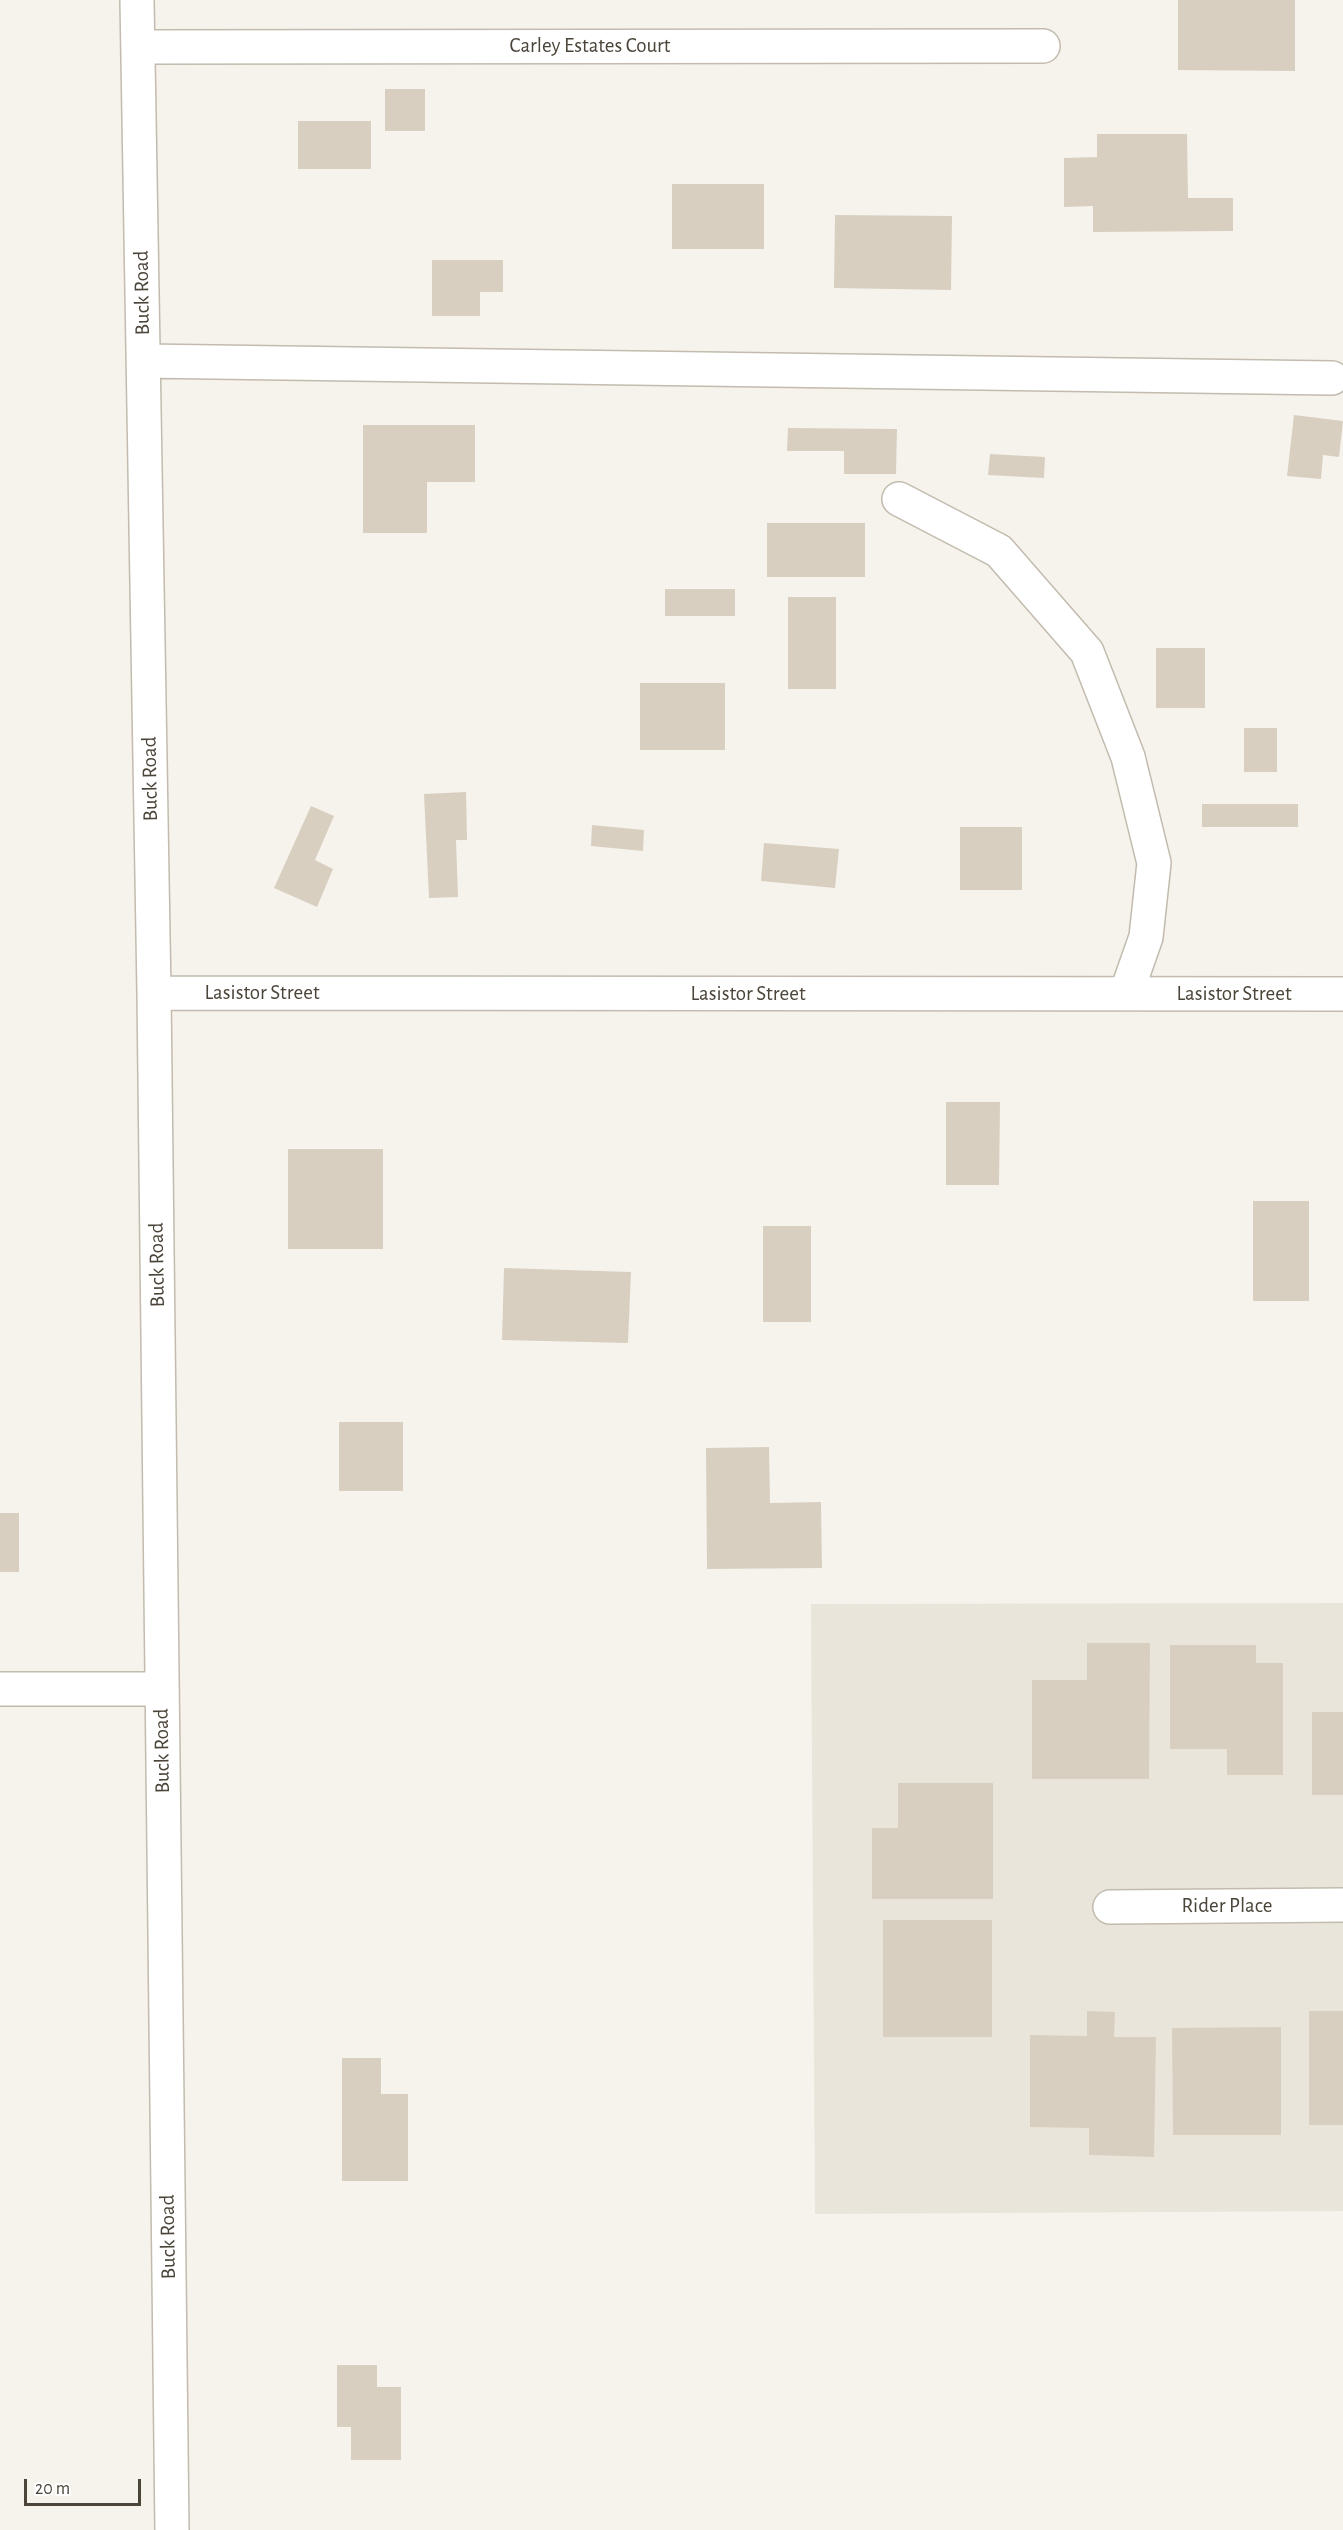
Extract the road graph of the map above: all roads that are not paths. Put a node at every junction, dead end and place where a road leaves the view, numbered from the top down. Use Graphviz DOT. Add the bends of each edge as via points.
graph roads {
  1 [pos="137,0"];
  2 [pos="1043,46"];
  3 [pos="138,47"];
  4 [pos="144,361"];
  5 [pos="1332,378"];
  6 [pos="899,499"];
  7 [pos="154,993"];
  8 [pos="1126,994"];
  9 [pos="1343,994"];
  10 [pos="0,1689"];
  11 [pos="162,1689"];
  12 [pos="1343,1905"];
  13 [pos="1110,1907"];
  14 [pos="172,2530"];
  1 -- 3 [label="street, Buck Road"];
  2 -- 3 [label="street, Carley Estates Court"];
  3 -- 4 [label="street, Buck Road"];
  4 -- 5 [label="street"];
  4 -- 7 [label="street, Buck Road"];
  6 -- 8 [label="street" via="999,551 1088,652 1128,757 1154,863 1146,938"];
  7 -- 8 [label="street, Lasistor Street"];
  7 -- 11 [label="street, Buck Road"];
  8 -- 9 [label="street, Lasistor Street"];
  10 -- 11 [label="street"];
  11 -- 14 [label="street, Buck Road"];
  12 -- 13 [label="street, Rider Place"];
}
